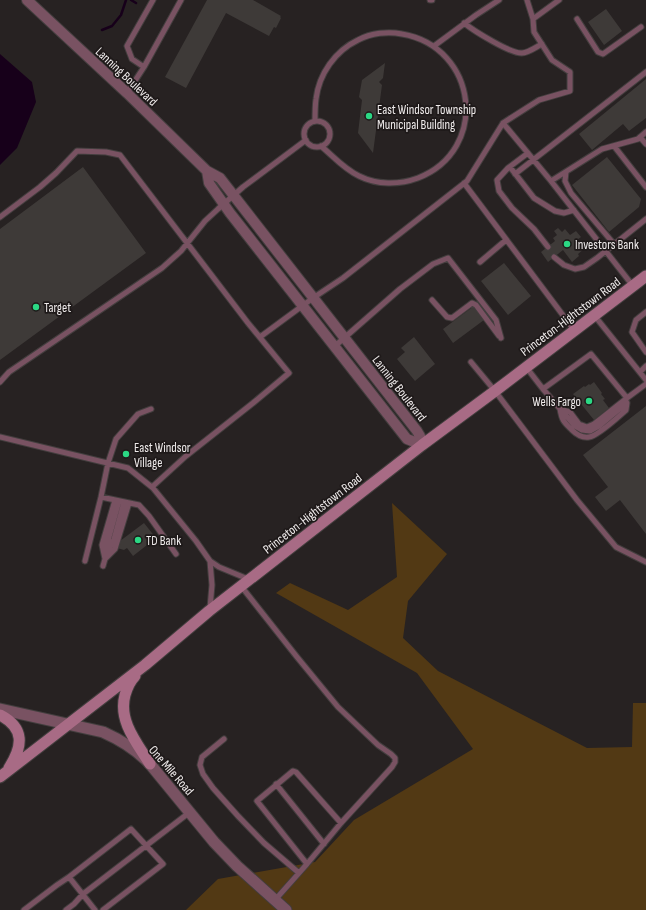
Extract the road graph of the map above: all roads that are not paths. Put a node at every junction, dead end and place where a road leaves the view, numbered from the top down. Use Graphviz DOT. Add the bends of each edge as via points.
graph roads {
  1 [pos="27,0"];
  2 [pos="153,0"];
  3 [pos="181,0"];
  4 [pos="499,0"];
  5 [pos="527,0"];
  6 [pos="559,0"];
  7 [pos="533,19"];
  8 [pos="577,19"];
  9 [pos="464,23"];
  10 [pos="641,27"];
  11 [pos="542,44"];
  12 [pos="434,46"];
  13 [pos="144,67"];
  14 [pos="646,72"];
  15 [pos="127,93"];
  16 [pos="315,121"];
  17 [pos="503,123"];
  18 [pos="646,132"];
  19 [pos="640,137"];
  20 [pos="306,140"];
  21 [pos="646,144"];
  22 [pos="321,146"];
  23 [pos="614,146"];
  24 [pos="528,153"];
  25 [pos="534,160"];
  26 [pos="510,167"];
  27 [pos="207,171"];
  28 [pos="566,172"];
  29 [pos="515,174"];
  30 [pos="551,181"];
  31 [pos="464,183"];
  32 [pos="646,187"];
  33 [pos="234,195"];
  34 [pos="224,204"];
  35 [pos="574,210"];
  36 [pos="0,217"];
  37 [pos="646,219"];
  38 [pos="506,240"];
  39 [pos="187,243"];
  40 [pos="614,244"];
  41 [pos="548,247"];
  42 [pos="606,251"];
  43 [pos="554,257"];
  44 [pos="480,262"];
  45 [pos="646,276"];
  46 [pos="633,286"];
  47 [pos="313,298"];
  48 [pos="432,300"];
  49 [pos="303,305"];
  50 [pos="646,312"];
  51 [pos="594,315"];
  52 [pos="574,330"];
  53 [pos="260,338"];
  54 [pos="345,338"];
  55 [pos="335,346"];
  56 [pos="646,352"];
  57 [pos="471,362"];
  58 [pos="646,366"];
  59 [pos="526,367"];
  60 [pos="640,372"];
  61 [pos="646,380"];
  62 [pos="0,382"];
  63 [pos="646,384"];
  64 [pos="543,389"];
  65 [pos="495,391"];
  66 [pos="627,398"];
  67 [pos="151,409"];
  68 [pos="0,437"];
  69 [pos="422,445"];
  70 [pos="108,463"];
  71 [pos="152,486"];
  72 [pos="101,497"];
  73 [pos="122,502"];
  74 [pos="176,554"];
  75 [pos="105,559"];
  76 [pos="85,561"];
  77 [pos="210,561"];
  78 [pos="646,562"];
  79 [pos="103,566"];
  80 [pos="246,583"];
  81 [pos="209,611"];
  82 [pos="145,665"];
  83 [pos="0,710"];
  84 [pos="0,715"];
  85 [pos="68,724"];
  86 [pos="224,739"];
  87 [pos="150,764"];
  88 [pos="3,775"];
  89 [pos="276,784"];
  90 [pos="190,812"];
  91 [pos="341,823"];
  92 [pos="324,844"];
  93 [pos="147,846"];
  94 [pos="307,864"];
  95 [pos="299,873"];
  96 [pos="69,877"];
  97 [pos="83,894"];
  98 [pos="275,900"];
  99 [pos="24,910"];
  100 [pos="66,910"];
  101 [pos="95,910"];
  102 [pos="103,910"];
  103 [pos="286,910"];
  1 -- 15 [label="street, Lanning Boulevard"];
  2 -- 13 [label="lane" via="127,46 132,59"];
  3 -- 13 [label="lane"];
  4 -- 9 [label="lane"];
  5 -- 7 [label="lane"];
  6 -- 7 [label="lane"];
  7 -- 11 [label="lane" via="534,32"];
  8 -- 10 [label="lane" via="598,52 603,54"];
  9 -- 11 [label="lane" via="472,30 516,52 524,54"];
  9 -- 12 [label="lane"];
  11 -- 17 [label="lane" via="552,60 570,72 570,91 539,100"];
  12 -- 16 [label="lane" via="422,39 397,33 371,35 358,40 338,54 323,74 318,87"];
  12 -- 22 [label="lane" via="448,59 459,76 466,101 464,128 454,150 436,169 424,176 399,183 373,182 350,172"];
  13 -- 15 [label="lane"];
  14 -- 25 [label="lane"];
  15 -- 27 [label="street, Lanning Boulevard"];
  16 -- 20 [label="lane" via="305,128"];
  16 -- 22 [label="lane" via="327,125 330,133 328,141"];
  17 -- 24 [label="lane"];
  17 -- 31 [label="lane"];
  18 -- 19 [label="lane"];
  19 -- 21 [label="lane"];
  19 -- 23 [label="lane"];
  20 -- 22 [label="lane" via="312,146"];
  20 -- 33 [label="lane"];
  23 -- 28 [label="lane" via="602,149"];
  23 -- 32 [label="lane"];
  24 -- 25 [label="lane"];
  24 -- 26 [label="lane"];
  25 -- 29 [label="lane"];
  25 -- 30 [label="lane"];
  26 -- 29 [label="lane"];
  26 -- 41 [label="lane" via="497,180 499,191"];
  27 -- 33 [label="street, Lanning Boulevard" via="220,178"];
  27 -- 34 [label="street, Lanning Boulevard" via="209,183"];
  28 -- 30 [label="lane"];
  28 -- 40 [label="lane" via="565,182 571,193"];
  29 -- 35 [label="lane" via="534,198 555,212"];
  30 -- 35 [label="lane"];
  31 -- 38 [label="lane"];
  31 -- 47 [label="lane" via="343,278"];
  33 -- 34 [label="lane"];
  33 -- 47 [label="street, Lanning Boulevard"];
  34 -- 39 [label="lane" via="205,221"];
  34 -- 49 [label="street, Lanning Boulevard"];
  35 -- 42 [label="lane"];
  36 -- 39 [label="lane" via="40,187 77,152 106,152 120,156"];
  37 -- 40 [label="lane"];
  38 -- 44 [label="lane"];
  38 -- 52 [label="lane"];
  39 -- 53 [label="lane"];
  39 -- 62 [label="lane" via="162,268 10,372"];
  40 -- 42 [label="lane"];
  42 -- 43 [label="lane" via="584,267 575,270"];
  42 -- 46 [label="lane"];
  45 -- 46 [label="main road, Princeton-Hightstown Road"];
  46 -- 51 [label="main road, Princeton-Hightstown Road"];
  47 -- 49 [label="lane"];
  47 -- 54 [label="street, Lanning Boulevard"];
  48 -- 54 [label="lane" via="447,318 452,318 472,303 476,305 501,338 496,320 448,258 433,264 400,289"];
  49 -- 53 [label="lane"];
  49 -- 55 [label="street, Lanning Boulevard"];
  50 -- 56 [label="lane" via="636,320 632,332"];
  51 -- 52 [label="main road, Princeton-Hightstown Road"];
  51 -- 60 [label="lane"];
  52 -- 59 [label="main road, Princeton-Hightstown Road"];
  53 -- 71 [label="lane" via="289,373"];
  54 -- 55 [label="lane"];
  54 -- 69 [label="street, Lanning Boulevard" via="416,430"];
  55 -- 69 [label="street, Lanning Boulevard" via="407,439"];
  57 -- 65 [label="lane"];
  58 -- 60 [label="lane"];
  59 -- 64 [label="lane"];
  59 -- 65 [label="main road, Princeton-Hightstown Road"];
  60 -- 61 [label="lane"];
  63 -- 66 [label="lane"];
  64 -- 66 [label="lane" via="575,426 590,431 624,406"];
  64 -- 66 [label="lane" via="591,354"];
  65 -- 69 [label="main road, Princeton-Hightstown Road"];
  65 -- 78 [label="lane" via="616,547"];
  67 -- 70 [label="lane" via="138,414 116,439"];
  68 -- 70 [label="lane"];
  69 -- 80 [label="main road, Princeton-Hightstown Road"];
  70 -- 71 [label="lane" via="128,468"];
  70 -- 72 [label="lane"];
  71 -- 77 [label="lane"];
  72 -- 73 [label="lane"];
  72 -- 76 [label="lane"];
  73 -- 74 [label="lane" via="139,505"];
  73 -- 75 [label="lane" via="106,548"];
  73 -- 75 [label="lane" via="115,549"];
  75 -- 79 [label="lane"];
  77 -- 80 [label="lane"];
  77 -- 81 [label="lane" via="212,585"];
  80 -- 81 [label="main road, Princeton-Hightstown Road"];
  80 -- 91 [label="lane" via="297,657 338,707 395,758 392,767"];
  81 -- 82 [label="main road, Princeton-Hightstown Road"];
  82 -- 85 [label="main road, Princeton-Hightstown Road"];
  82 -- 87 [label="main road" via="127,689 124,708 128,728"];
  83 -- 85 [label="street, One Mile Road"];
  84 -- 88 [label="main road" via="14,725 20,746"];
  85 -- 87 [label="street, One Mile Road" via="117,738 142,755"];
  85 -- 88 [label="main road, Princeton-Hightstown Road"];
  86 -- 95 [label="lane" via="202,757 200,765 203,774 264,843"];
  87 -- 90 [label="street, One Mile Road"];
  89 -- 91 [label="lane" via="292,771 296,772"];
  89 -- 92 [label="lane"];
  89 -- 94 [label="lane" via="257,801"];
  90 -- 93 [label="lane"];
  90 -- 98 [label="street, One Mile Road" via="237,866"];
  91 -- 92 [label="lane"];
  92 -- 94 [label="lane"];
  93 -- 96 [label="lane" via="131,829"];
  93 -- 97 [label="lane"];
  93 -- 102 [label="lane" via="163,864"];
  94 -- 95 [label="lane"];
  95 -- 98 [label="lane"];
  96 -- 97 [label="lane"];
  96 -- 99 [label="lane"];
  97 -- 100 [label="lane"];
  97 -- 101 [label="lane"];
  98 -- 103 [label="street, One Mile Road"];
}
